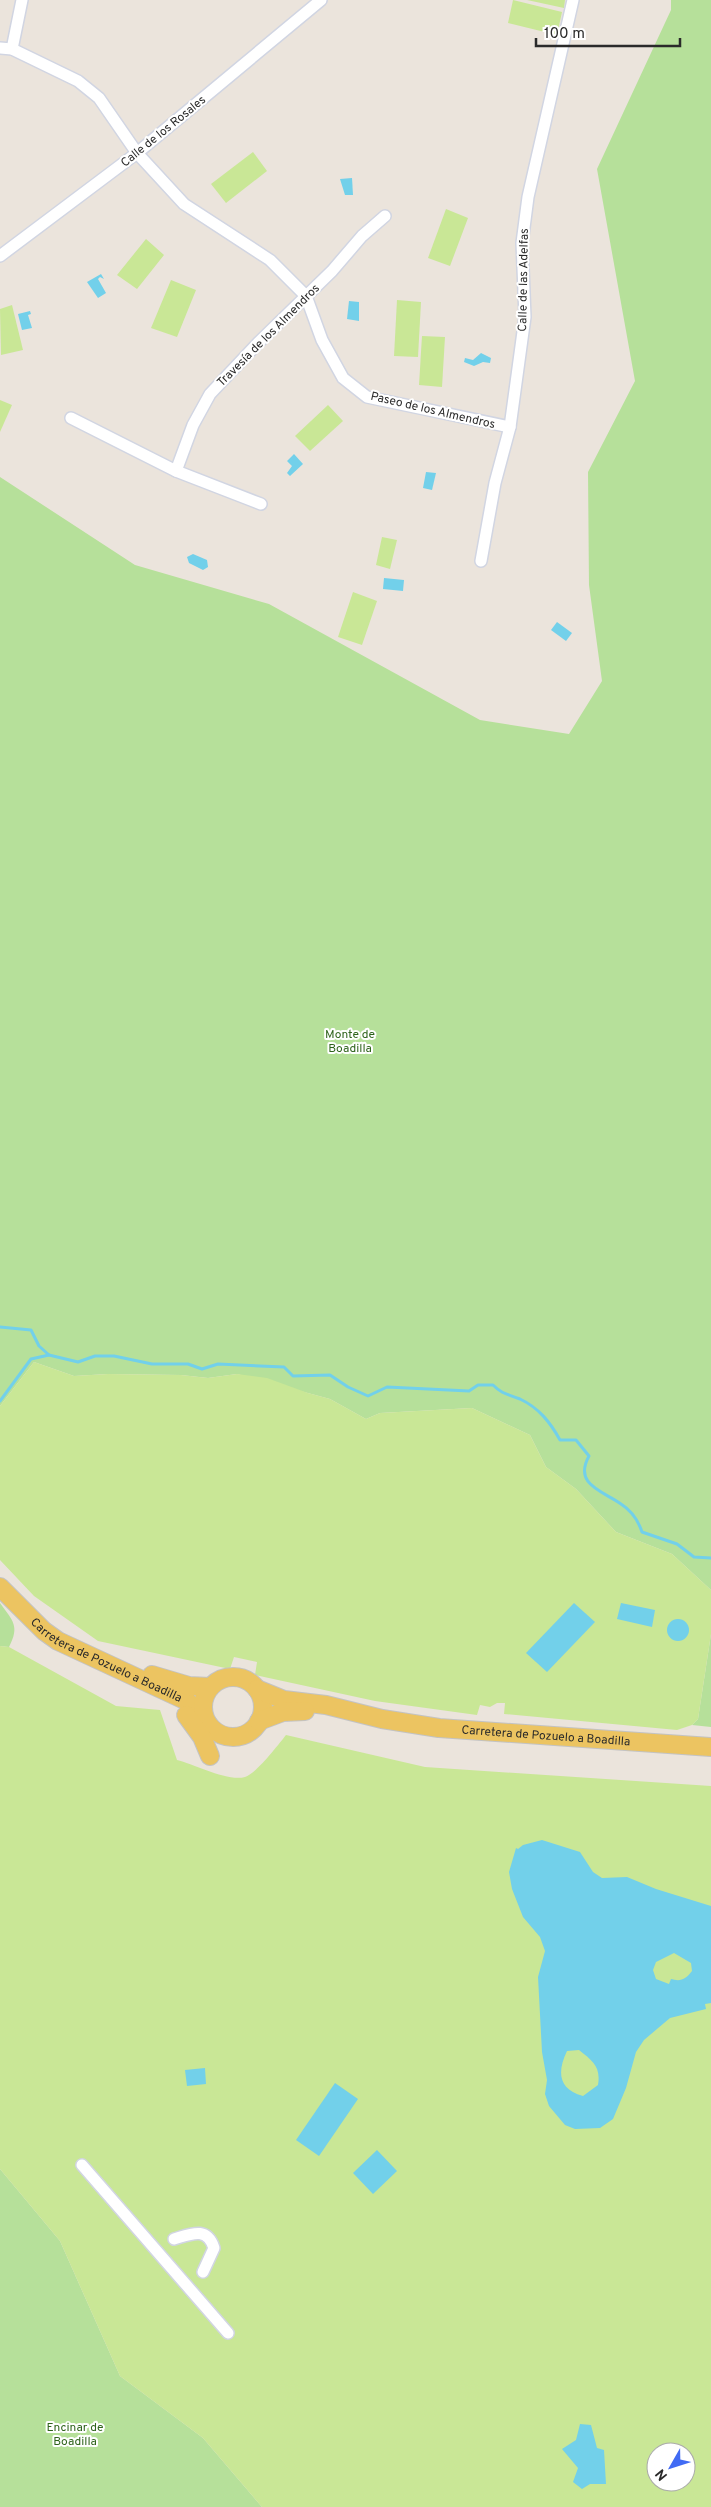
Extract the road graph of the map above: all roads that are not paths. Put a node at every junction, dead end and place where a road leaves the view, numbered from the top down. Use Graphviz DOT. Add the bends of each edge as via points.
graph roads {
  1 [pos="22,0"];
  2 [pos="321,0"];
  3 [pos="572,0"];
  4 [pos="0,48"];
  5 [pos="12,49"];
  6 [pos="137,153"];
  7 [pos="385,216"];
  8 [pos="0,256"];
  9 [pos="306,296"];
  10 [pos="71,418"];
  11 [pos="510,427"];
  12 [pos="176,471"];
  13 [pos="261,504"];
  14 [pos="480,561"];
  15 [pos="0,1587"];
  16 [pos="28,1615"];
  17 [pos="58,1641"];
  18 [pos="210,1687"];
  19 [pos="257,1689"];
  20 [pos="382,1718"];
  21 [pos="259,1721"];
  22 [pos="208,1724"];
  23 [pos="711,1747"];
  24 [pos="210,1756"];
  25 [pos="82,2165"];
  26 [pos="174,2239"];
  27 [pos="203,2272"];
  28 [pos="228,2333"];
  1 -- 5 [label="street"];
  2 -- 6 [label="street, Calle de los Rosales"];
  3 -- 11 [label="street, Calle de las Adelfas" via="528,197 522,243 525,317"];
  4 -- 5 [label="street, Paseo de los Almendros"];
  5 -- 6 [label="street, Paseo de los Almendros" via="81,83 99,98"];
  6 -- 8 [label="street, Calle de los Rosales"];
  6 -- 9 [label="street, Paseo de los Almendros" via="184,204 270,260"];
  7 -- 9 [label="street, Travesía de los Almendros"];
  9 -- 11 [label="street, Paseo de los Almendros" via="322,340 343,378 367,397"];
  9 -- 12 [label="street, Travesía de los Almendros" via="210,394 193,425"];
  10 -- 12 [label="street"];
  11 -- 14 [label="street, Calle de las Adelfas"];
  12 -- 13 [label="street"];
  15 -- 16 [label="main road, Carretera de Pozuelo a Boadilla"];
  16 -- 17 [label="main road, Carretera de Pozuelo a Boadilla"];
  16 -- 18 [label="main road, Carretera de Pozuelo a Boadilla" via="80,1646 140,1670 182,1684"];
  17 -- 22 [label="main road, Carretera de Pozuelo a Boadilla" via="187,1701"];
  17 -- 24 [label="main road" via="185,1714 199,1730"];
  18 -- 19 [label="main road" via="216,1681 232,1677 250,1682"];
  18 -- 22 [label="main road" via="203,1701"];
  19 -- 20 [label="main road, Carretera de Pozuelo a Boadilla" via="284,1700 326,1705"];
  19 -- 21 [label="main road" via="262,1705"];
  20 -- 21 [label="main road, Carretera de Pozuelo a Boadilla" via="316,1711 283,1712"];
  20 -- 23 [label="main road, Carretera de Pozuelo a Boadilla" via="439,1728"];
  21 -- 22 [label="main road" via="247,1732 232,1736 218,1732"];
  25 -- 28 [label="street"];
  26 -- 27 [label="street" via="199,2232 206,2235 214,2248"];
}
